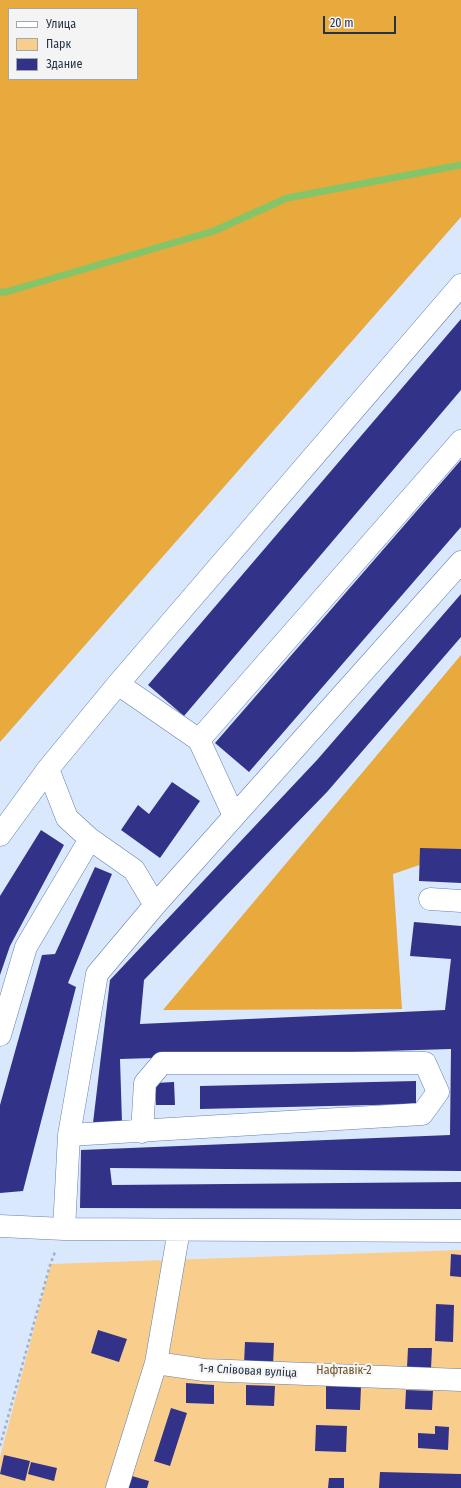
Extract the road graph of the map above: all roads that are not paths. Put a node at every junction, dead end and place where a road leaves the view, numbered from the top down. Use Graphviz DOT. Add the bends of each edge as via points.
graph roads {
  1 [pos="461,285"];
  2 [pos="461,441"];
  3 [pos="461,562"];
  4 [pos="118,684"];
  5 [pos="199,740"];
  6 [pos="48,769"];
  7 [pos="234,816"];
  8 [pos="0,835"];
  9 [pos="90,839"];
  10 [pos="430,899"];
  11 [pos="461,901"];
  12 [pos="155,905"];
  13 [pos="0,1036"];
  14 [pos="142,1132"];
  15 [pos="68,1136"];
  16 [pos="0,1226"];
  17 [pos="64,1229"];
  18 [pos="179,1230"];
  19 [pos="461,1231"];
  20 [pos="156,1363"];
  21 [pos="461,1380"];
  22 [pos="117,1488"];
  1 -- 4 [label="street"];
  2 -- 5 [label="street"];
  3 -- 7 [label="street"];
  4 -- 5 [label="street"];
  4 -- 6 [label="street"];
  5 -- 7 [label="street"];
  6 -- 8 [label="street"];
  6 -- 9 [label="street" via="67,818"];
  7 -- 12 [label="street"];
  9 -- 12 [label="street" via="134,870"];
  9 -- 13 [label="street" via="26,947"];
  10 -- 11 [label="street"];
  12 -- 15 [label="street" via="97,974"];
  14 -- 14 [label="street" via="422,1114 438,1092 424,1063 162,1063 145,1083"];
  14 -- 15 [label="street"];
  15 -- 17 [label="street"];
  16 -- 17 [label="street"];
  17 -- 18 [label="street"];
  18 -- 19 [label="street"];
  18 -- 20 [label="street"];
  20 -- 21 [label="street, 1-я Слівовая вуліца" via="204,1370"];
  20 -- 22 [label="street"];
}
